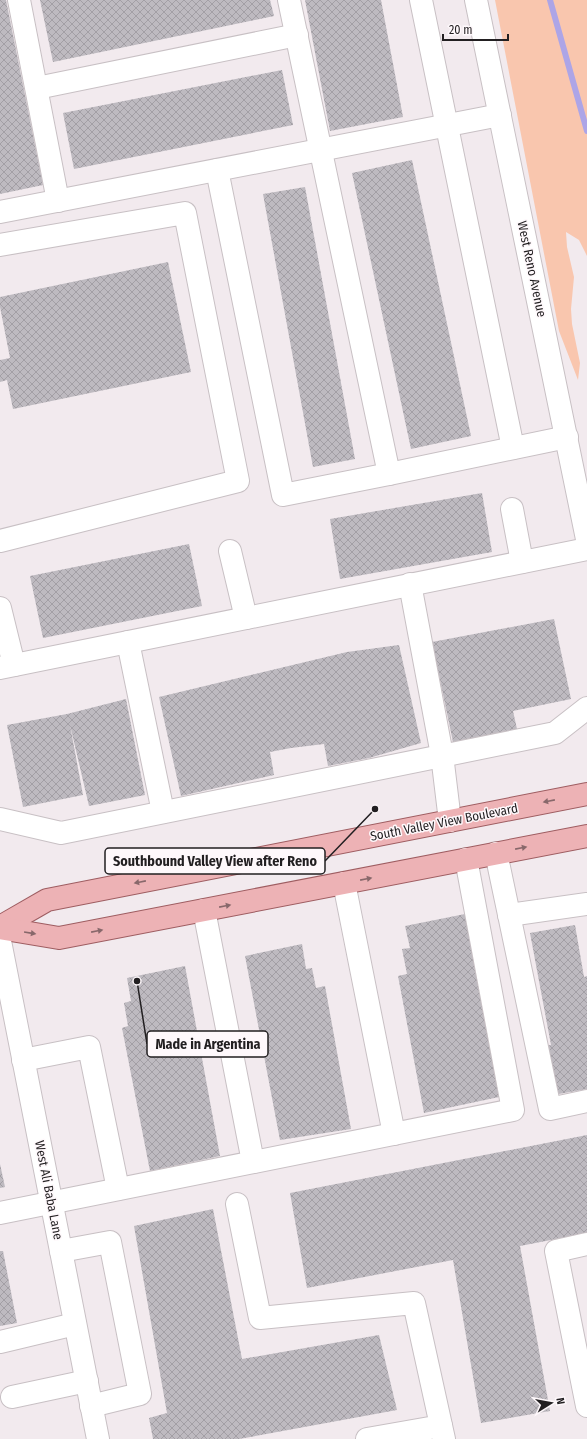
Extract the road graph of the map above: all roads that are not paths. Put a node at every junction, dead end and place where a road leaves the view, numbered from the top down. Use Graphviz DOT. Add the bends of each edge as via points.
graph roads {
  1 [pos="19,0"];
  2 [pos="289,0"];
  3 [pos="421,0"];
  4 [pos="476,0"];
  5 [pos="297,35"];
  6 [pos="37,88"];
  7 [pos="500,115"];
  8 [pos="446,125"];
  9 [pos="321,150"];
  10 [pos="217,170"];
  11 [pos="58,201"];
  12 [pos="0,212"];
  13 [pos="0,245"];
  14 [pos="567,437"];
  15 [pos="513,448"];
  16 [pos="389,474"];
  17 [pos="512,509"];
  18 [pos="587,539"];
  19 [pos="0,541"];
  20 [pos="587,548"];
  21 [pos="230,551"];
  22 [pos="522,562"];
  23 [pos="410,584"];
  24 [pos="0,608"];
  25 [pos="246,618"];
  26 [pos="128,642"];
  27 [pos="7,666"];
  28 [pos="587,708"];
  29 [pos="442,755"];
  30 [pos="587,794"];
  31 [pos="163,812"];
  32 [pos="0,819"];
  33 [pos="450,821"];
  34 [pos="587,836"];
  35 [pos="496,853"];
  36 [pos="466,859"];
  37 [pos="344,883"];
  38 [pos="587,904"];
  39 [pos="204,910"];
  40 [pos="509,915"];
  41 [pos="0,928"];
  42 [pos="0,941"];
  43 [pos="23,1060"];
  44 [pos="587,1101"];
  45 [pos="394,1134"];
  46 [pos="253,1162"];
  47 [pos="118,1189"];
  48 [pos="52,1203"];
  49 [pos="237,1204"];
  50 [pos="0,1213"];
  51 [pos="587,1244"];
  52 [pos="61,1251"];
  53 [pos="76,1324"];
  54 [pos="0,1342"];
  55 [pos="87,1381"];
  56 [pos="12,1397"];
  57 [pos="91,1406"];
  58 [pos="587,1406"];
  59 [pos="442,1433"];
  60 [pos="98,1439"];
  61 [pos="367,1439"];
  1 -- 6 [label="street"];
  2 -- 5 [label="street"];
  3 -- 8 [label="street"];
  4 -- 7 [label="street, West Reno Avenue"];
  5 -- 6 [label="street"];
  5 -- 9 [label="street"];
  6 -- 11 [label="street"];
  7 -- 8 [label="street"];
  7 -- 14 [label="street, West Reno Avenue"];
  8 -- 9 [label="street"];
  8 -- 15 [label="street"];
  9 -- 10 [label="street"];
  9 -- 16 [label="street"];
  10 -- 11 [label="street"];
  10 -- 16 [label="street" via="283,495"];
  11 -- 12 [label="street"];
  13 -- 19 [label="street" via="185,213 238,481"];
  14 -- 15 [label="street"];
  14 -- 18 [label="street, West Reno Avenue"];
  15 -- 16 [label="street"];
  17 -- 22 [label="street"];
  20 -- 22 [label="street"];
  21 -- 25 [label="street"];
  22 -- 23 [label="street"];
  23 -- 25 [label="street"];
  23 -- 29 [label="street"];
  24 -- 27 [label="street"];
  25 -- 26 [label="street"];
  26 -- 27 [label="street"];
  26 -- 31 [label="street"];
  28 -- 29 [label="street" via="555,733"];
  29 -- 31 [label="street"];
  29 -- 33 [label="street"];
  30 -- 33 [label="main road, South Valley View Boulevard, one-way"];
  31 -- 32 [label="street" via="60,832"];
  33 -- 41 [label="main road, South Valley View Boulevard, one-way" via="47,900"];
  35 -- 34 [label="main road, South Valley View Boulevard, one-way"];
  35 -- 36 [label="main road, South Valley View Boulevard"];
  35 -- 40 [label="street"];
  37 -- 36 [label="main road, South Valley View Boulevard, one-way"];
  36 -- 45 [label="street" via="513,1110"];
  39 -- 37 [label="main road, South Valley View Boulevard, one-way"];
  37 -- 45 [label="street"];
  38 -- 40 [label="street"];
  41 -- 39 [label="main road, South Valley View Boulevard, one-way" via="59,938"];
  39 -- 46 [label="street"];
  40 -- 44 [label="street" via="550,1109"];
  42 -- 43 [label="street, West Ali Baba Lane"];
  43 -- 47 [label="street" via="90,1047"];
  43 -- 48 [label="street, West Ali Baba Lane"];
  45 -- 46 [label="street"];
  46 -- 47 [label="street"];
  47 -- 48 [label="street"];
  48 -- 50 [label="street"];
  48 -- 52 [label="street, West Ali Baba Lane"];
  49 -- 59 [label="street" via="260,1318 414,1303"];
  51 -- 58 [label="street" via="556,1251"];
  52 -- 53 [label="street, West Ali Baba Lane"];
  52 -- 57 [label="street" via="110,1242 140,1394"];
  53 -- 54 [label="street"];
  53 -- 55 [label="street, West Ali Baba Lane"];
  55 -- 56 [label="street"];
  55 -- 57 [label="street, West Ali Baba Lane"];
  57 -- 60 [label="street, West Ali Baba Lane"];
  59 -- 61 [label="street"];
}
